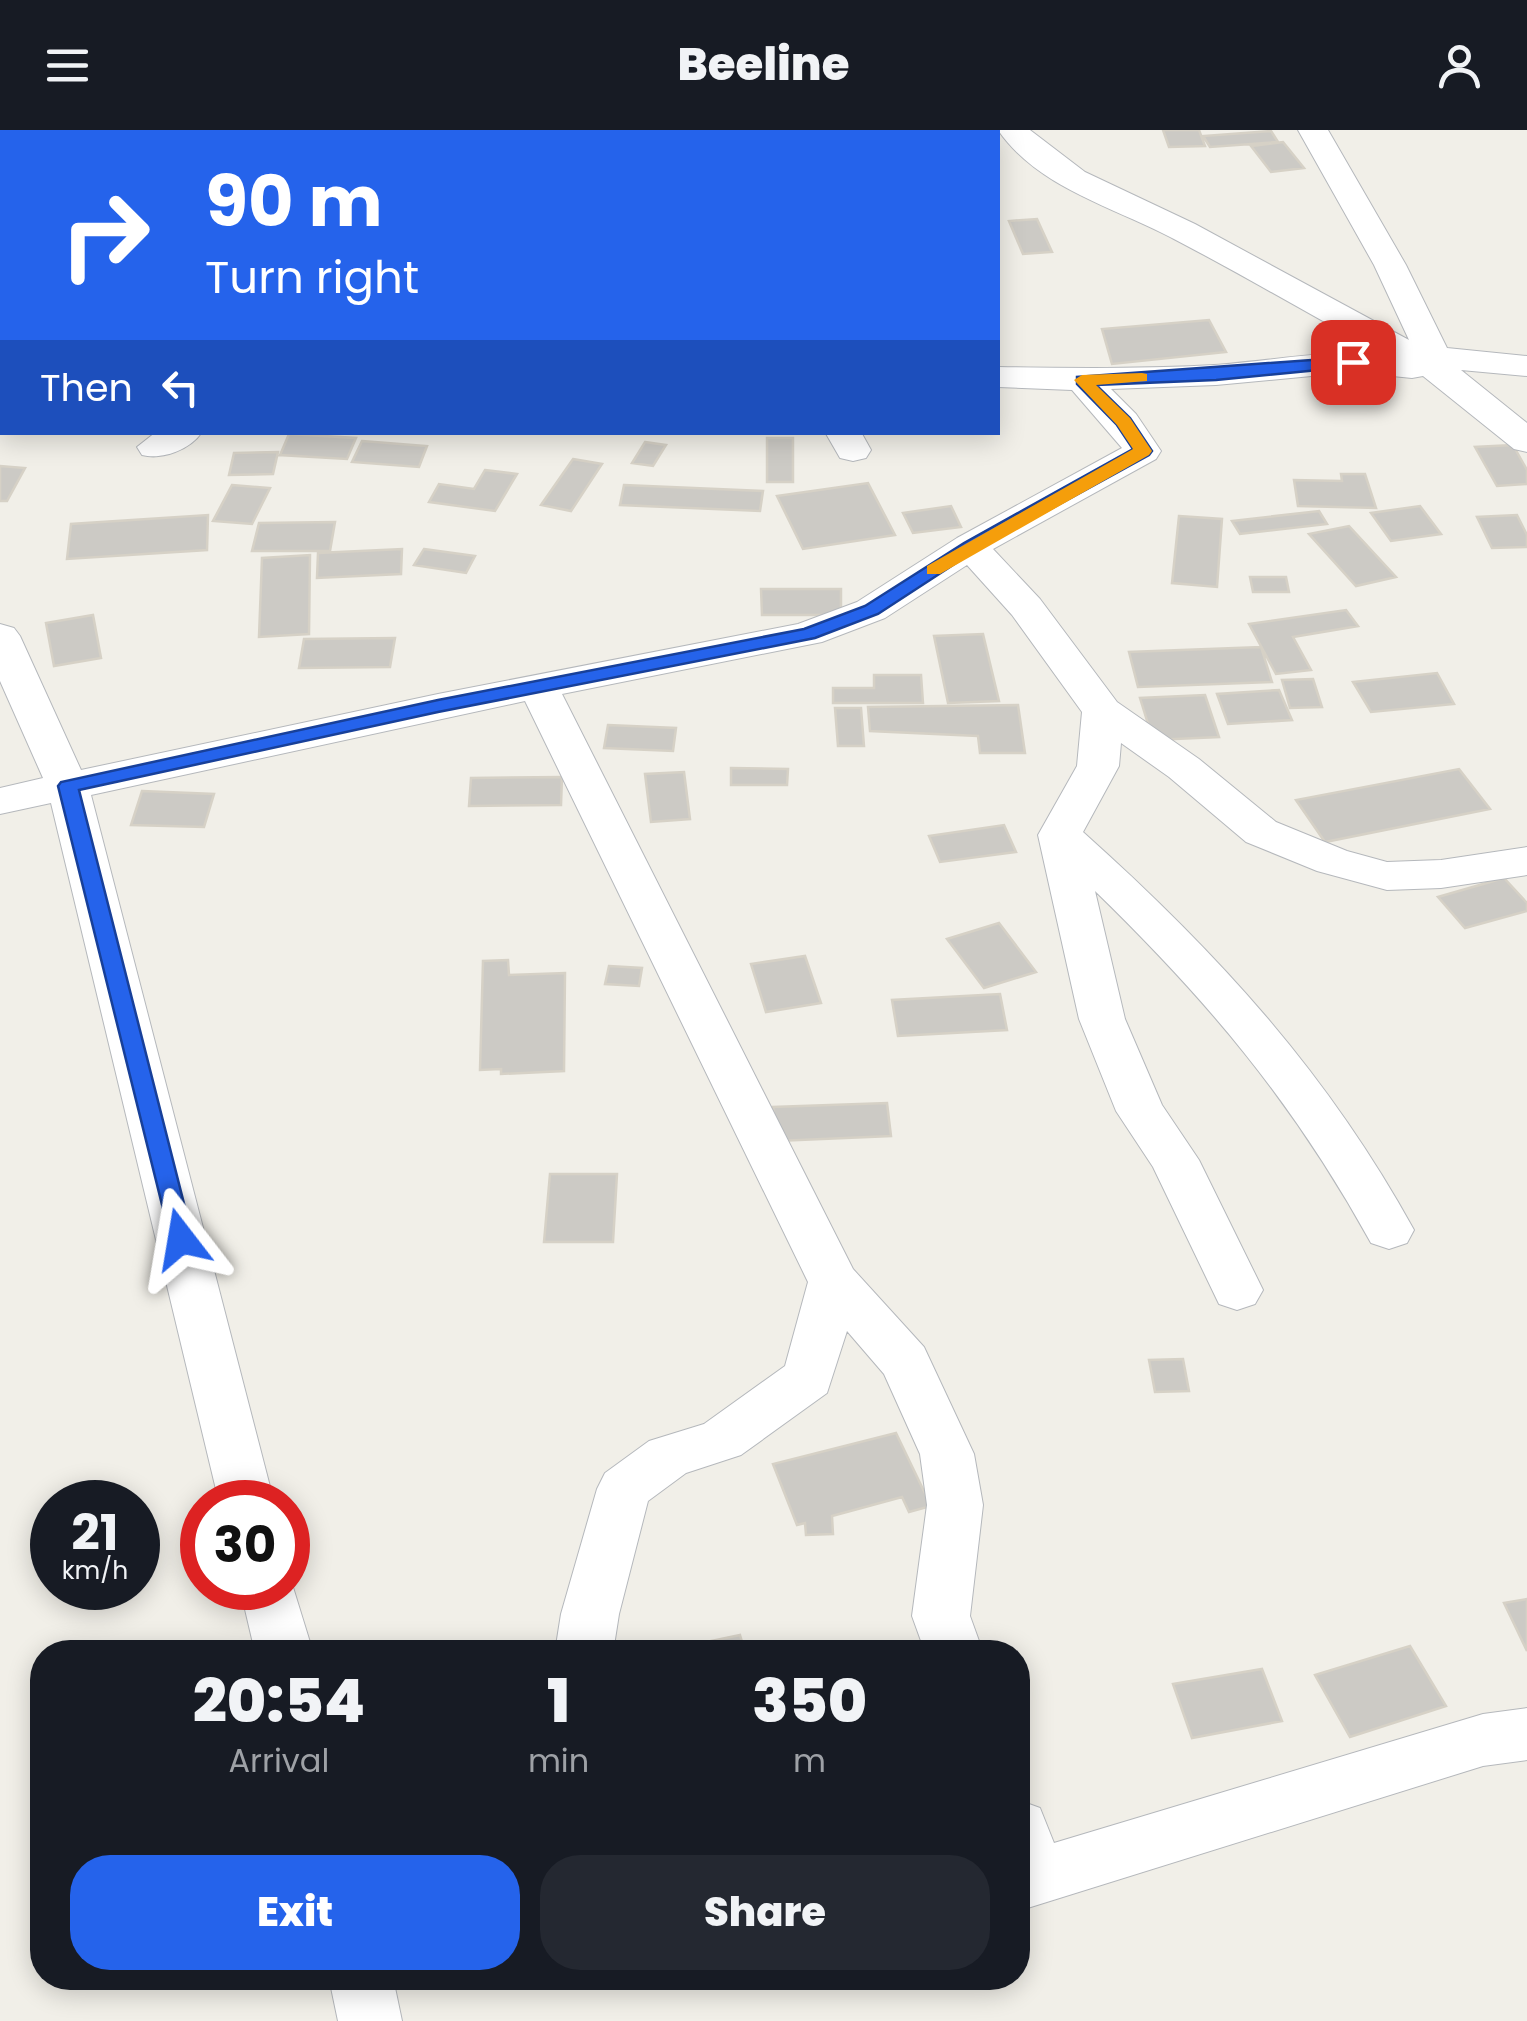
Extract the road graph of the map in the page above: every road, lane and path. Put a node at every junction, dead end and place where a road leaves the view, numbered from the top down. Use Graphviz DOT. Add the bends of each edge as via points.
graph roads {
  1 [pos="1013,130"];
  2 [pos="1314,130"];
  3 [pos="1390,265"];
  4 [pos="1356,345"];
  5 [pos="1438,364"];
  6 [pos="1527,366"];
  7 [pos="1000,378"];
  8 [pos="1082,380"];
  9 [pos="1527,441"];
  10 [pos="970,546"];
  11 [pos="0,636"];
  12 [pos="538,688"];
  13 [pos="1103,712"];
  14 [pos="68,786"];
  15 [pos="0,801"];
  16 [pos="1060,834"];
  17 [pos="1527,861"];
  18 [pos="1388,1230"];
  19 [pos="834,1282"];
  20 [pos="1238,1290"];
  21 [pos="241,1480"];
  22 [pos="274,1610"];
  23 [pos="281,1640"];
  24 [pos="586,1640"];
  25 [pos="950,1640"];
  26 [pos="1527,1734"];
  27 [pos="1030,1861"];
  28 [pos="364,1990"];
  29 [pos="370,2021"];
  1 -- 4 [label="street" via="1081,186 1180,230"];
  2 -- 3 [label="street"];
  3 -- 4 [label="street" via="1388,305"];
  3 -- 5 [label="street"];
  4 -- 5 [label="street"];
  4 -- 8 [label="street" via="1216,374"];
  5 -- 6 [label="street"];
  5 -- 9 [label="street"];
  7 -- 8 [label="street"];
  8 -- 10 [label="street" via="1143,451"];
  10 -- 12 [label="street" via="872,610 808,634"];
  10 -- 13 [label="street" via="1026,607"];
  11 -- 14 [label="street"];
  12 -- 14 [label="street"];
  12 -- 19 [label="street"];
  13 -- 16 [label="street" via="1098,766"];
  13 -- 17 [label="street" via="1261,832 1332,861 1388,876"];
  14 -- 15 [label="street"];
  14 -- 21 [label="street"];
  16 -- 18 [label="street" via="1217,989 1326,1122"];
  16 -- 20 [label="street" via="1102,1020 1140,1111 1174,1160"];
  19 -- 24 [label="street" via="808,1378 722,1440 668,1457 624,1488"];
  19 -- 25 [label="street" via="905,1362 947,1454 954,1505 941,1616"];
  22 -- 23 [label="street"];
  26 -- 27 [label="street" via="1483,1740"];
  28 -- 29 [label="street"];
}
